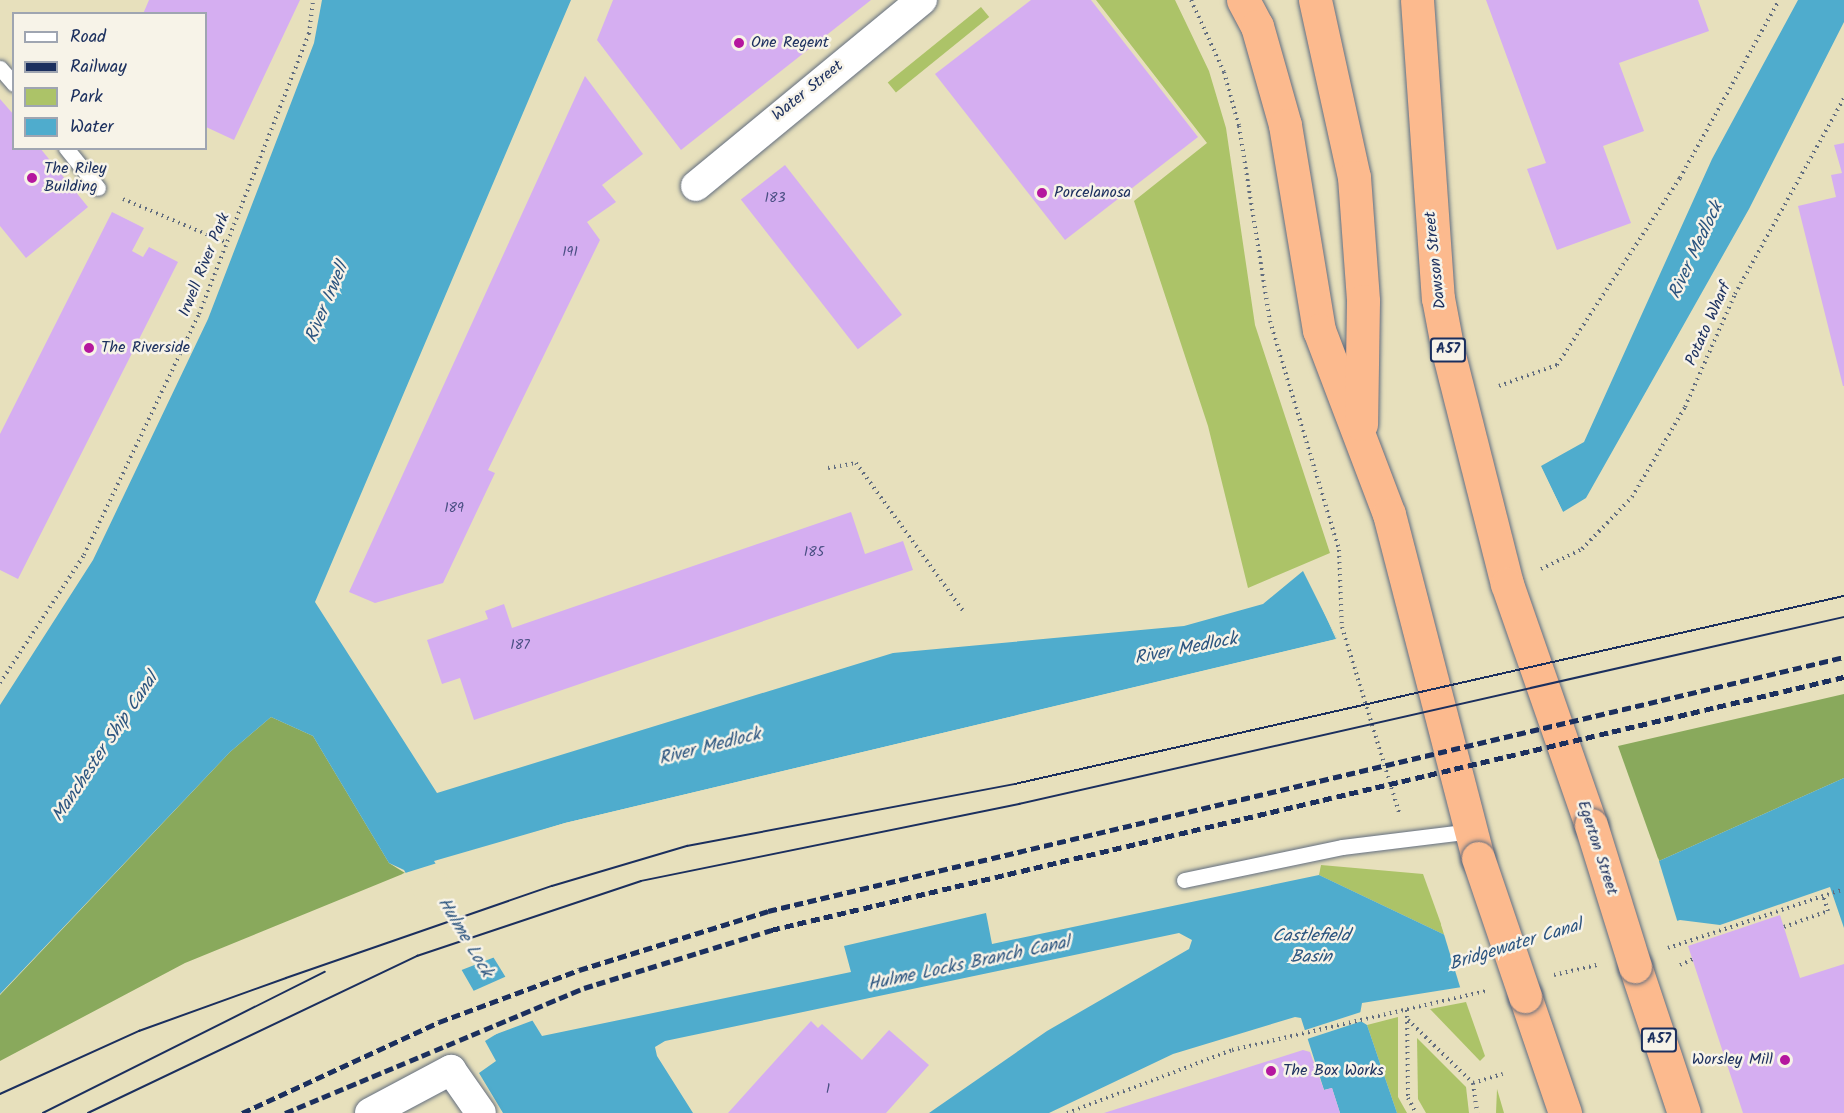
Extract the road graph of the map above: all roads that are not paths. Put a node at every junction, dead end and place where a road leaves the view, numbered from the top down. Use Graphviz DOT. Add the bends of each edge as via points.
graph roads {
  1 [pos="922,0"];
  2 [pos="1243,0"];
  3 [pos="1315,0"];
  4 [pos="1417,0"];
  5 [pos="0,68"];
  6 [pos="12,82"];
  7 [pos="68,150"];
  8 [pos="696,186"];
  9 [pos="98,188"];
  10 [pos="1361,441"];
  11 [pos="1508,584"];
  12 [pos="1475,844"];
  13 [pos="1184,880"];
  14 [pos="370,1113"];
  15 [pos="481,1113"];
  16 [pos="1565,1113"];
  17 [pos="1684,1113"];
  1 -- 8 [label="street, Water Street"];
  2 -- 10 [label="highway" via="1257,26 1285,125 1319,330"];
  3 -- 10 [label="highway" via="1354,177 1363,302"];
  4 -- 11 [label="highway, Dawson Street / A57" via="1438,298"];
  5 -- 6 [label="lane"];
  7 -- 9 [label="lane"];
  10 -- 12 [label="highway" via="1389,514"];
  11 -- 17 [label="highway, Egerton Street / A57, bridge"];
  12 -- 13 [label="lane" via="1417,838 1342,847"];
  12 -- 16 [label="highway, bridge"];
  14 -- 15 [label="street" via="451,1070"];
}
